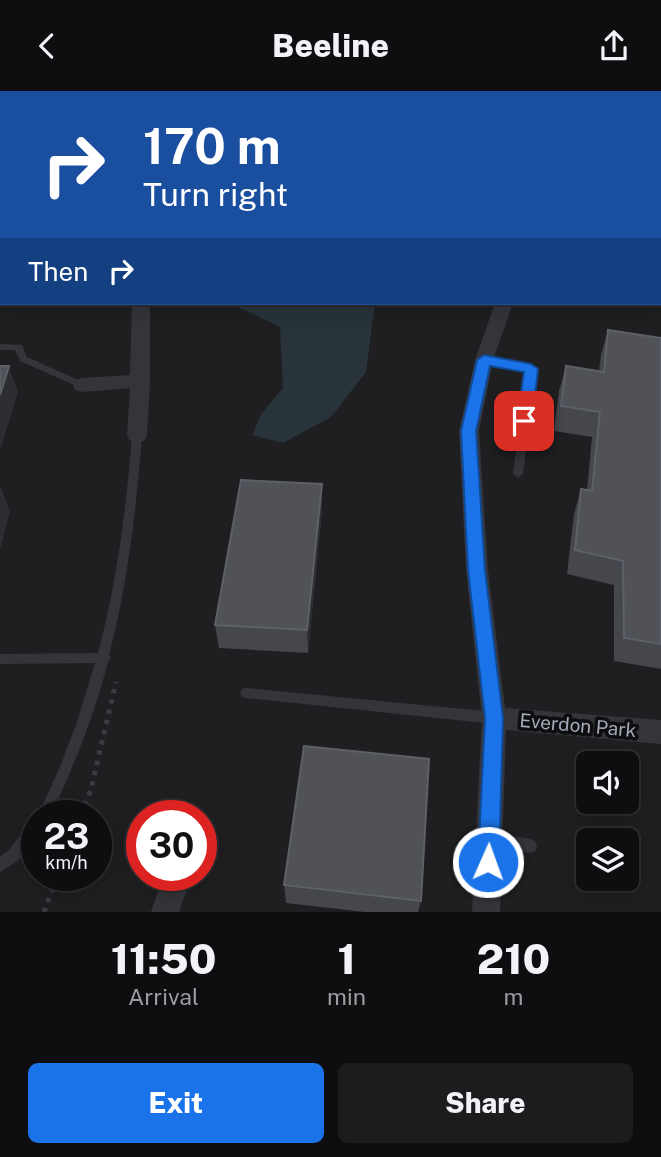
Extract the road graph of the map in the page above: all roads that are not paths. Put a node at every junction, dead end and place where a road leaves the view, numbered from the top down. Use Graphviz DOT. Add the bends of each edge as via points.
graph roads {
  1 [pos="141,305"];
  2 [pos="503,305"];
  3 [pos="0,347"];
  4 [pos="484,360"];
  5 [pos="141,381"];
  6 [pos="82,385"];
  7 [pos="137,436"];
  8 [pos="518,474"];
  9 [pos="105,658"];
  10 [pos="0,659"];
  11 [pos="246,693"];
  12 [pos="494,718"];
  13 [pos="661,731"];
  14 [pos="51,800"];
  15 [pos="489,838"];
  16 [pos="21,845"];
  17 [pos="530,846"];
  18 [pos="0,865"];
  19 [pos="172,891"];
  20 [pos="165,912"];
  21 [pos="486,912"];
  1 -- 5 [label="street"];
  2 -- 4 [label="street"];
  3 -- 6 [label="lane" via="19,347 23,359"];
  4 -- 8 [label="lane" via="531,369"];
  4 -- 12 [label="street" via="469,431 477,570"];
  5 -- 6 [label="street"];
  5 -- 7 [label="street"];
  7 -- 9 [label="lane" via="132,505"];
  9 -- 10 [label="lane"];
  9 -- 14 [label="lane"];
  11 -- 12 [label="lane"];
  12 -- 13 [label="street, Everdon Park"];
  12 -- 15 [label="street"];
  15 -- 17 [label="lane"];
  15 -- 21 [label="street"];
  16 -- 18 [label="lane"];
  19 -- 20 [label="street"];
}
